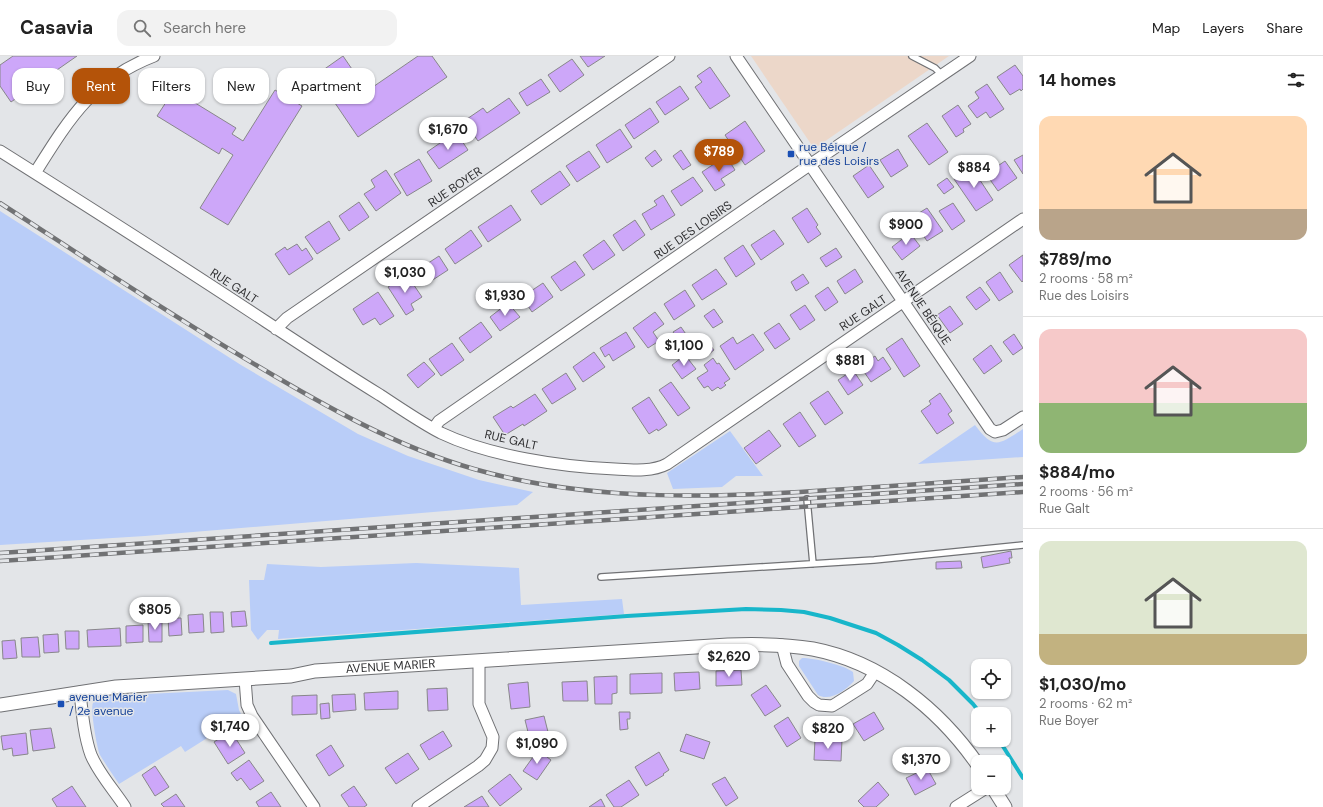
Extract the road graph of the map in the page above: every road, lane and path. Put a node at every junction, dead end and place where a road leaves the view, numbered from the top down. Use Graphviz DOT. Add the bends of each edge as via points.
graph roads {
  1 [pos="154,56"];
  2 [pos="670,56"];
  3 [pos="736,56"];
  4 [pos="912,56"];
  5 [pos="970,56"];
  6 [pos="942,75"];
  7 [pos="0,151"];
  8 [pos="811,164"];
  9 [pos="35,173"];
  10 [pos="1023,219"];
  11 [pos="903,302"];
  12 [pos="276,329"];
  13 [pos="1023,417"];
  14 [pos="434,428"];
  15 [pos="807,499"];
  16 [pos="1023,545"];
  17 [pos="813,564"];
  18 [pos="602,577"];
  19 [pos="782,645"];
  20 [pos="479,662"];
  21 [pos="875,672"];
  22 [pos="245,679"];
  23 [pos="80,692"];
  24 [pos="0,705"];
  25 [pos="971,756"];
  26 [pos="975,795"];
  27 [pos="997,795"];
  28 [pos="125,807"];
  29 [pos="314,807"];
  30 [pos="418,807"];
  31 [pos="956,807"];
  32 [pos="1005,807"];
  1 -- 9 [label="street" via="115,75 87,98 66,124"];
  2 -- 12 [label="street, RUE BOYER" via="294,313"];
  3 -- 8 [label="street, AVENUE BÉIQUE"];
  4 -- 6 [label="lane"];
  5 -- 6 [label="street, RUE DES LOISIRS"];
  6 -- 8 [label="street, RUE DES LOISIRS"];
  7 -- 9 [label="street, RUE GALT"];
  8 -- 11 [label="street, AVENUE BÉIQUE"];
  8 -- 14 [label="street, RUE DES LOISIRS" via="440,421"];
  9 -- 12 [label="street, RUE GALT"];
  10 -- 11 [label="street, RUE GALT"];
  11 -- 13 [label="street, AVENUE BÉIQUE" via="993,431 1004,429"];
  11 -- 14 [label="street, RUE GALT" via="662,466 639,469 594,468 520,457 468,443"];
  12 -- 14 [label="street, RUE GALT"];
  15 -- 17 [label="lane"];
  16 -- 17 [label="lane"];
  17 -- 18 [label="lane"];
  19 -- 20 [label="street, AVENUE MARIER" via="740,645"];
  19 -- 21 [label="street, AVENUE MARIER" via="827,653"];
  19 -- 21 [label="street" via="787,664 808,696 819,705 832,706 843,700 867,684"];
  20 -- 22 [label="street, AVENUE MARIER" via="315,671 291,676"];
  20 -- 30 [label="street" via="479,704 493,737 490,754 478,766"];
  21 -- 25 [label="street, AVENUE MARIER" via="923,704"];
  22 -- 23 [label="street, AVENUE MARIER"];
  22 -- 29 [label="street" via="247,704 252,716"];
  23 -- 24 [label="street, AVENUE MARIER"];
  23 -- 28 [label="street" via="91,754"];
  26 -- 31 [label="street"];
  27 -- 32 [label="street"];
}
